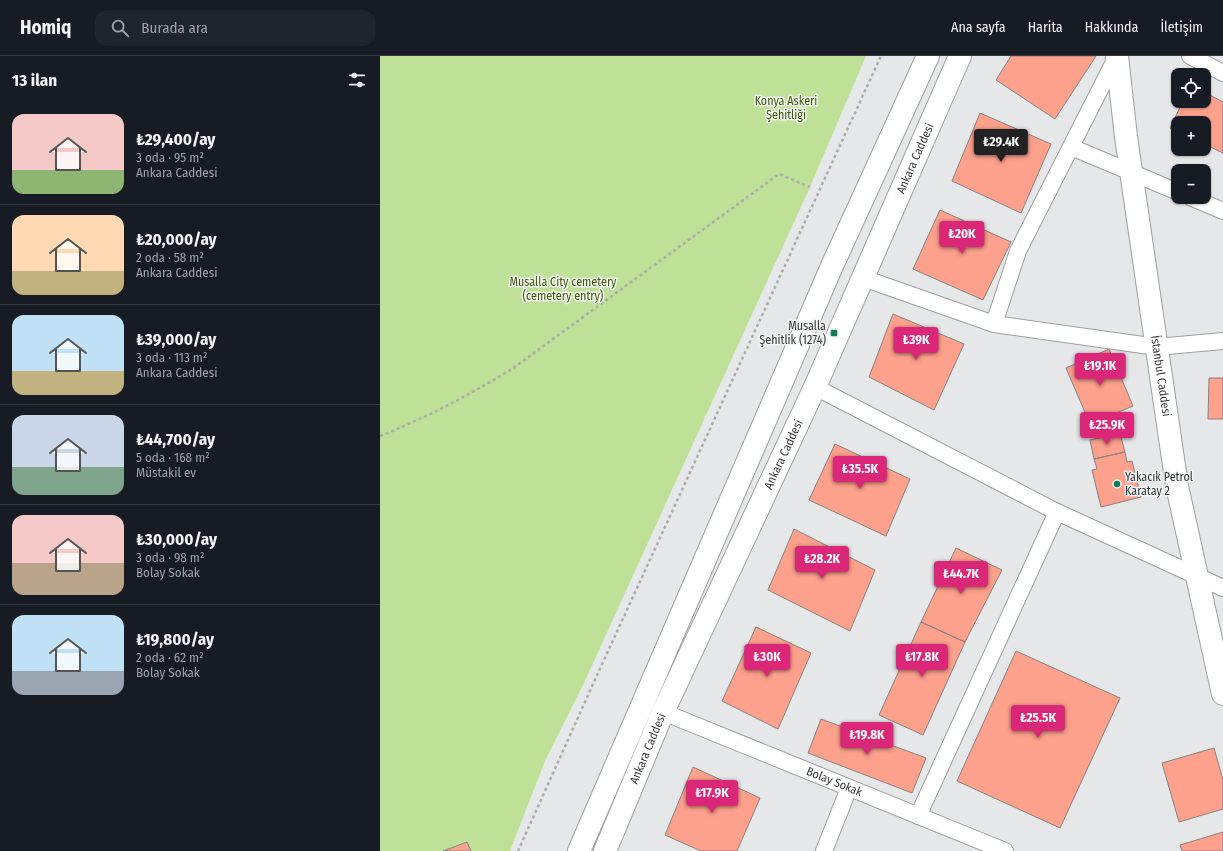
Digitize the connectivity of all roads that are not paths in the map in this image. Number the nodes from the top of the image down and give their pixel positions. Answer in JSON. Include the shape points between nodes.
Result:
{"nodes":[{"id":1,"x":928,"y":56,"type":"edge"},
{"id":2,"x":960,"y":56,"type":"edge"},
{"id":3,"x":1117,"y":56,"type":"edge"},
{"id":4,"x":1190,"y":56,"type":"edge"},
{"id":5,"x":1223,"y":72,"type":"edge"},
{"id":6,"x":1071,"y":147,"type":"junction"},
{"id":7,"x":1131,"y":173,"type":"junction"},
{"id":8,"x":1171,"y":189,"type":"edge"},
{"id":9,"x":1206,"y":204,"type":"edge"},
{"id":10,"x":1223,"y":211,"type":"edge"},
{"id":11,"x":863,"y":278,"type":"junction"},
{"id":12,"x":994,"y":324,"type":"junction"},
{"id":13,"x":1223,"y":340,"type":"edge"},
{"id":14,"x":1157,"y":347,"type":"junction"},
{"id":15,"x":815,"y":387,"type":"junction"},
{"id":16,"x":1057,"y":512,"type":"junction"},
{"id":17,"x":1197,"y":576,"type":"junction"},
{"id":18,"x":1223,"y":588,"type":"edge"},
{"id":19,"x":1223,"y":694,"type":"edge"},
{"id":20,"x":663,"y":712,"type":"junction"},
{"id":21,"x":849,"y":788,"type":"junction"},
{"id":22,"x":918,"y":816,"type":"junction"},
{"id":23,"x":578,"y":851,"type":"edge"},
{"id":24,"x":605,"y":851,"type":"edge"},
{"id":25,"x":824,"y":851,"type":"edge"},
{"id":26,"x":1005,"y":851,"type":"edge"}],
"edges":[{"from":1,"to":23,"type":"main road","name":"Ankara Caddesi","via":[[832,266]]},
{"from":2,"to":11,"type":"main road","name":"Ankara Caddesi"},
{"from":3,"to":6,"type":"street"},
{"from":3,"to":7,"type":"main road","name":"İstanbul Caddesi"},
{"from":4,"to":5,"type":"street"},
{"from":6,"to":7,"type":"street"},
{"from":6,"to":12,"type":"street","via":[[1018,251]]},
{"from":7,"to":8,"type":"street"},
{"from":7,"to":14,"type":"main road","name":"İstanbul Caddesi"},
{"from":9,"to":10,"type":"street"},
{"from":11,"to":12,"type":"street"},
{"from":11,"to":15,"type":"main road","name":"Ankara Caddesi"},
{"from":12,"to":14,"type":"street"},
{"from":13,"to":14,"type":"street"},
{"from":14,"to":17,"type":"main road","name":"İstanbul Caddesi","via":[[1177,486]]},
{"from":15,"to":16,"type":"street"},
{"from":15,"to":20,"type":"main road","name":"Ankara Caddesi"},
{"from":16,"to":17,"type":"street"},
{"from":16,"to":22,"type":"street"},
{"from":17,"to":18,"type":"street"},
{"from":17,"to":19,"type":"main road","name":"İstanbul Caddesi"},
{"from":20,"to":21,"type":"street","name":"Bolay Sokak"},
{"from":20,"to":24,"type":"main road","name":"Ankara Caddesi"},
{"from":21,"to":22,"type":"street","name":"Bolay Sokak"},
{"from":21,"to":25,"type":"street"},
{"from":22,"to":26,"type":"street","name":"Bolay Sokak"}]}
